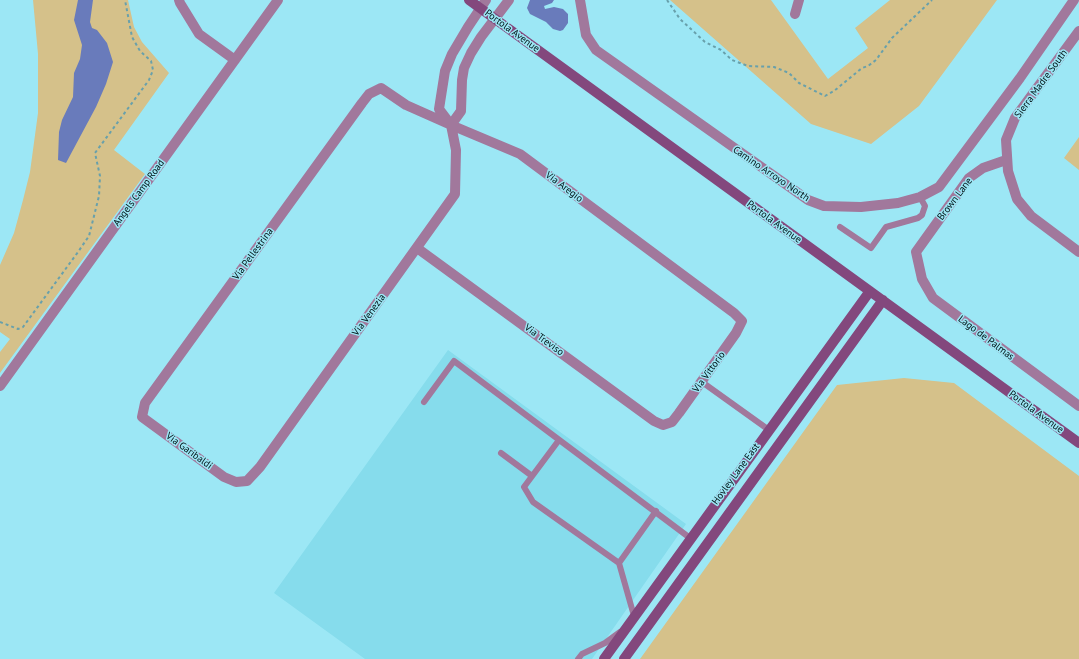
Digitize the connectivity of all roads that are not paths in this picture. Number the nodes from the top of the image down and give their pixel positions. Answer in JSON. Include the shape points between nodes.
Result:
{"nodes":[{"id":1,"x":179,"y":0,"type":"edge"},
{"id":2,"x":278,"y":0,"type":"edge"},
{"id":3,"x":469,"y":0,"type":"edge"},
{"id":4,"x":509,"y":0,"type":"edge"},
{"id":5,"x":580,"y":0,"type":"edge"},
{"id":6,"x":798,"y":0,"type":"edge"},
{"id":7,"x":1074,"y":0,"type":"edge"},
{"id":8,"x":483,"y":4,"type":"edge"},
{"id":9,"x":795,"y":14,"type":"dead end"},
{"id":10,"x":495,"y":18,"type":"junction"},
{"id":11,"x":1079,"y":31,"type":"edge"},
{"id":12,"x":235,"y":60,"type":"junction"},
{"id":13,"x":369,"y":94,"type":"joint"},
{"id":14,"x":451,"y":125,"type":"junction"},
{"id":15,"x":1006,"y":160,"type":"junction"},
{"id":16,"x":920,"y":197,"type":"junction"},
{"id":17,"x":840,"y":227,"type":"dead end"},
{"id":18,"x":417,"y":248,"type":"junction"},
{"id":19,"x":916,"y":252,"type":"joint"},
{"id":20,"x":1079,"y":252,"type":"edge"},
{"id":21,"x":870,"y":291,"type":"junction"},
{"id":22,"x":883,"y":300,"type":"junction"},
{"id":23,"x":742,"y":321,"type":"joint"},
{"id":24,"x":702,"y":382,"type":"junction"},
{"id":25,"x":0,"y":386,"type":"edge"},
{"id":26,"x":424,"y":402,"type":"dead end"},
{"id":27,"x":1079,"y":406,"type":"edge"},
{"id":28,"x":142,"y":416,"type":"joint"},
{"id":29,"x":672,"y":422,"type":"joint"},
{"id":30,"x":769,"y":430,"type":"junction"},
{"id":31,"x":559,"y":440,"type":"junction"},
{"id":32,"x":1079,"y":443,"type":"edge"},
{"id":33,"x":501,"y":453,"type":"dead end"},
{"id":34,"x":532,"y":476,"type":"junction"},
{"id":35,"x":236,"y":482,"type":"joint"},
{"id":36,"x":656,"y":511,"type":"junction"},
{"id":37,"x":690,"y":538,"type":"junction"},
{"id":38,"x":619,"y":563,"type":"junction"},
{"id":39,"x":656,"y":615,"type":"junction"},
{"id":40,"x":634,"y":616,"type":"junction"},
{"id":41,"x":626,"y":627,"type":"junction"},
{"id":42,"x":578,"y":659,"type":"edge"},
{"id":43,"x":604,"y":659,"type":"edge"},
{"id":44,"x":624,"y":659,"type":"edge"}],
"edges":[{"from":1,"to":12,"type":"street","via":[[199,34]]},
{"from":2,"to":12,"type":"street","name":"Angels Camp Road"},
{"from":3,"to":8,"type":"street","name":"Portola Avenue"},
{"from":4,"to":10,"type":"street"},
{"from":5,"to":16,"type":"street","name":"Camino Arroyo North","via":[[586,35],[596,50],[808,200],[824,206],[861,207],[898,203]]},
{"from":6,"to":9,"type":"street"},
{"from":7,"to":16,"type":"street","name":"Camino Arroyo North","via":[[940,187]]},
{"from":8,"to":10,"type":"street","name":"Portola Avenue"},
{"from":8,"to":14,"type":"street","name":"Via Venezia","via":[[452,54],[445,71],[439,109]]},
{"from":10,"to":14,"type":"street","via":[[464,68],[461,110]]},
{"from":10,"to":21,"type":"street","name":"Portola Avenue"},
{"from":11,"to":15,"type":"street","name":"Sierra Madre South","via":[[1015,118],[1006,140]]},
{"from":12,"to":25,"type":"street","name":"Angels Camp Road"},
{"from":13,"to":14,"type":"street","name":"Via Aregio","via":[[381,88],[406,105]]},
{"from":13,"to":28,"type":"street","name":"Via Pellestrina","via":[[145,403]]},
{"from":14,"to":18,"type":"street","name":"Via Venezia","via":[[456,150],[455,194]]},
{"from":14,"to":23,"type":"street","name":"Via Aregio","via":[[520,154]]},
{"from":15,"to":19,"type":"street","name":"Brown Lane","via":[[983,168],[969,178]]},
{"from":15,"to":20,"type":"street","name":"Sierra Madre South","via":[[1017,199],[1031,216]]},
{"from":16,"to":17,"type":"lane","via":[[924,206],[922,215],[886,227],[871,248]]},
{"from":18,"to":29,"type":"street","name":"Via Treviso","via":[[654,421],[663,425]]},
{"from":18,"to":35,"type":"street","name":"Via Venezia","via":[[260,467],[247,481]]},
{"from":19,"to":27,"type":"street","name":"Lago de Palmas","via":[[922,279],[933,298]]},
{"from":21,"to":22,"type":"street","name":"Portola Avenue"},
{"from":21,"to":30,"type":"street","name":"Hovley Lane East"},
{"from":22,"to":32,"type":"street","name":"Portola Avenue"},
{"from":22,"to":39,"type":"street","name":"Hovley Lane East"},
{"from":23,"to":24,"type":"street","name":"Via Vittorio"},
{"from":24,"to":29,"type":"street","name":"Via Vittorio"},
{"from":24,"to":30,"type":"lane"},
{"from":26,"to":31,"type":"lane","via":[[454,361]]},
{"from":28,"to":35,"type":"street","name":"Via Garibaldi","via":[[224,477]]},
{"from":30,"to":37,"type":"street","name":"Hovley Lane East"},
{"from":31,"to":34,"type":"lane"},
{"from":31,"to":36,"type":"lane"},
{"from":33,"to":34,"type":"lane"},
{"from":34,"to":38,"type":"lane","via":[[524,487],[533,502]]},
{"from":36,"to":37,"type":"lane"},
{"from":36,"to":38,"type":"lane"},
{"from":37,"to":39,"type":"street","via":[[695,543],[696,550]]},
{"from":37,"to":40,"type":"street","name":"Hovley Lane East"},
{"from":38,"to":40,"type":"lane"},
{"from":39,"to":44,"type":"street","name":"Hovley Lane East"},
{"from":40,"to":41,"type":"street","name":"Hovley Lane East"},
{"from":41,"to":42,"type":"lane"},
{"from":41,"to":43,"type":"street","name":"Hovley Lane East"}]}
